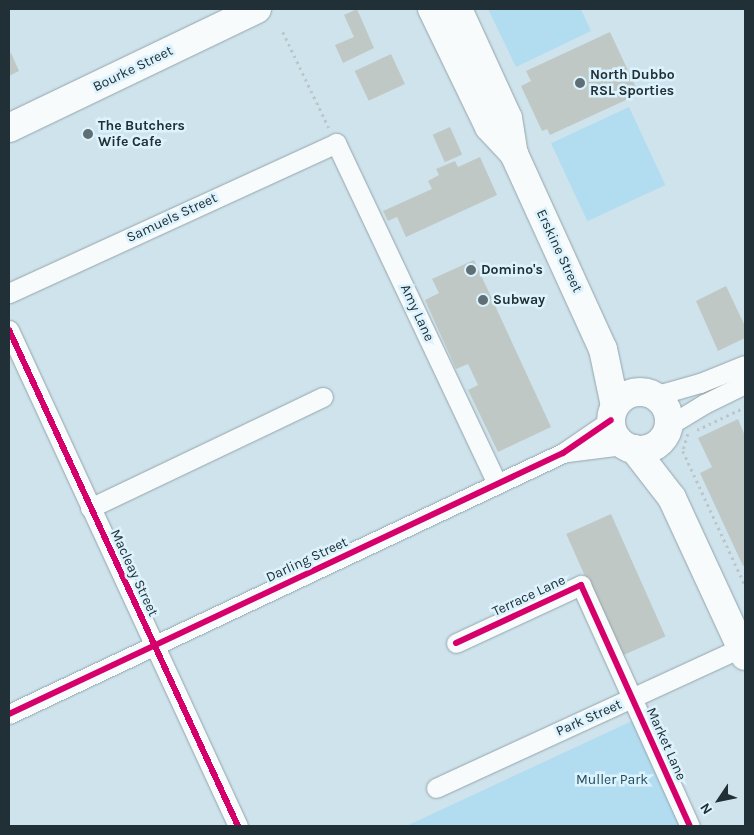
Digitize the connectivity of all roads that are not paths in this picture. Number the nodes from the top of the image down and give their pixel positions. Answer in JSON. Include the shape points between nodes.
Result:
{"nodes":[{"id":1,"x":257,"y":9,"type":"edge"},
{"id":2,"x":432,"y":9,"type":"edge"},
{"id":3,"x":458,"y":9,"type":"edge"},
{"id":4,"x":9,"y":128,"type":"edge"},
{"id":5,"x":336,"y":142,"type":"joint"},
{"id":6,"x":514,"y":154,"type":"junction"},
{"id":7,"x":9,"y":293,"type":"edge"},
{"id":8,"x":9,"y":330,"type":"edge"},
{"id":9,"x":603,"y":348,"type":"junction"},
{"id":10,"x":745,"y":365,"type":"edge"},
{"id":11,"x":745,"y":384,"type":"edge"},
{"id":12,"x":648,"y":394,"type":"junction"},
{"id":13,"x":323,"y":397,"type":"dead end"},
{"id":14,"x":613,"y":413,"type":"junction"},
{"id":15,"x":667,"y":431,"type":"junction"},
{"id":16,"x":628,"y":447,"type":"junction"},
{"id":17,"x":563,"y":453,"type":"junction"},
{"id":18,"x":497,"y":484,"type":"junction"},
{"id":19,"x":672,"y":498,"type":"junction"},
{"id":20,"x":90,"y":508,"type":"junction"},
{"id":21,"x":456,"y":643,"type":"dead end"},
{"id":22,"x":154,"y":647,"type":"junction"},
{"id":23,"x":743,"y":652,"type":"edge"},
{"id":24,"x":632,"y":699,"type":"junction"},
{"id":25,"x":9,"y":714,"type":"edge"},
{"id":26,"x":436,"y":788,"type":"dead end"},
{"id":27,"x":238,"y":826,"type":"edge"},
{"id":28,"x":690,"y":826,"type":"edge"}],
"edges":[{"from":1,"to":4,"type":"highway","name":"Bourke Street"},
{"from":2,"to":6,"type":"highway","name":"Erskine Street","via":[[489,127]]},
{"from":3,"to":6,"type":"highway","name":"Erskine Street","via":[[508,118]]},
{"from":5,"to":7,"type":"street","name":"Samuels Street"},
{"from":5,"to":18,"type":"street","name":"Amy Lane"},
{"from":6,"to":9,"type":"highway","name":"Erskine Street"},
{"from":8,"to":20,"type":"street","name":"Macleay Street"},
{"from":9,"to":12,"type":"highway","name":"Erskine Street"},
{"from":9,"to":14,"type":"highway","name":"Erskine Street"},
{"from":10,"to":12,"type":"street","via":[[700,384]]},
{"from":11,"to":15,"type":"street","via":[[704,404]]},
{"from":12,"to":14,"type":"highway","via":[[626,395]]},
{"from":12,"to":15,"type":"highway","via":[[666,409]]},
{"from":13,"to":20,"type":"street"},
{"from":14,"to":16,"type":"highway","via":[[612,430]]},
{"from":14,"to":17,"type":"street","name":"Darling Street"},
{"from":15,"to":16,"type":"highway","via":[[652,447]]},
{"from":15,"to":19,"type":"highway"},
{"from":16,"to":17,"type":"street","name":"Darling Street"},
{"from":16,"to":19,"type":"highway"},
{"from":17,"to":18,"type":"street","name":"Darling Street"},
{"from":18,"to":22,"type":"street","name":"Darling Street"},
{"from":19,"to":23,"type":"highway"},
{"from":20,"to":22,"type":"street","name":"Macleay Street"},
{"from":21,"to":24,"type":"street","name":"Terrace Lane","via":[[581,585]]},
{"from":22,"to":25,"type":"street","name":"Darling Street"},
{"from":22,"to":27,"type":"street","name":"Macleay Street"},
{"from":23,"to":24,"type":"street","name":"Park Street"},
{"from":24,"to":26,"type":"street","name":"Park Street"},
{"from":24,"to":28,"type":"street","name":"Market Lane"}]}
